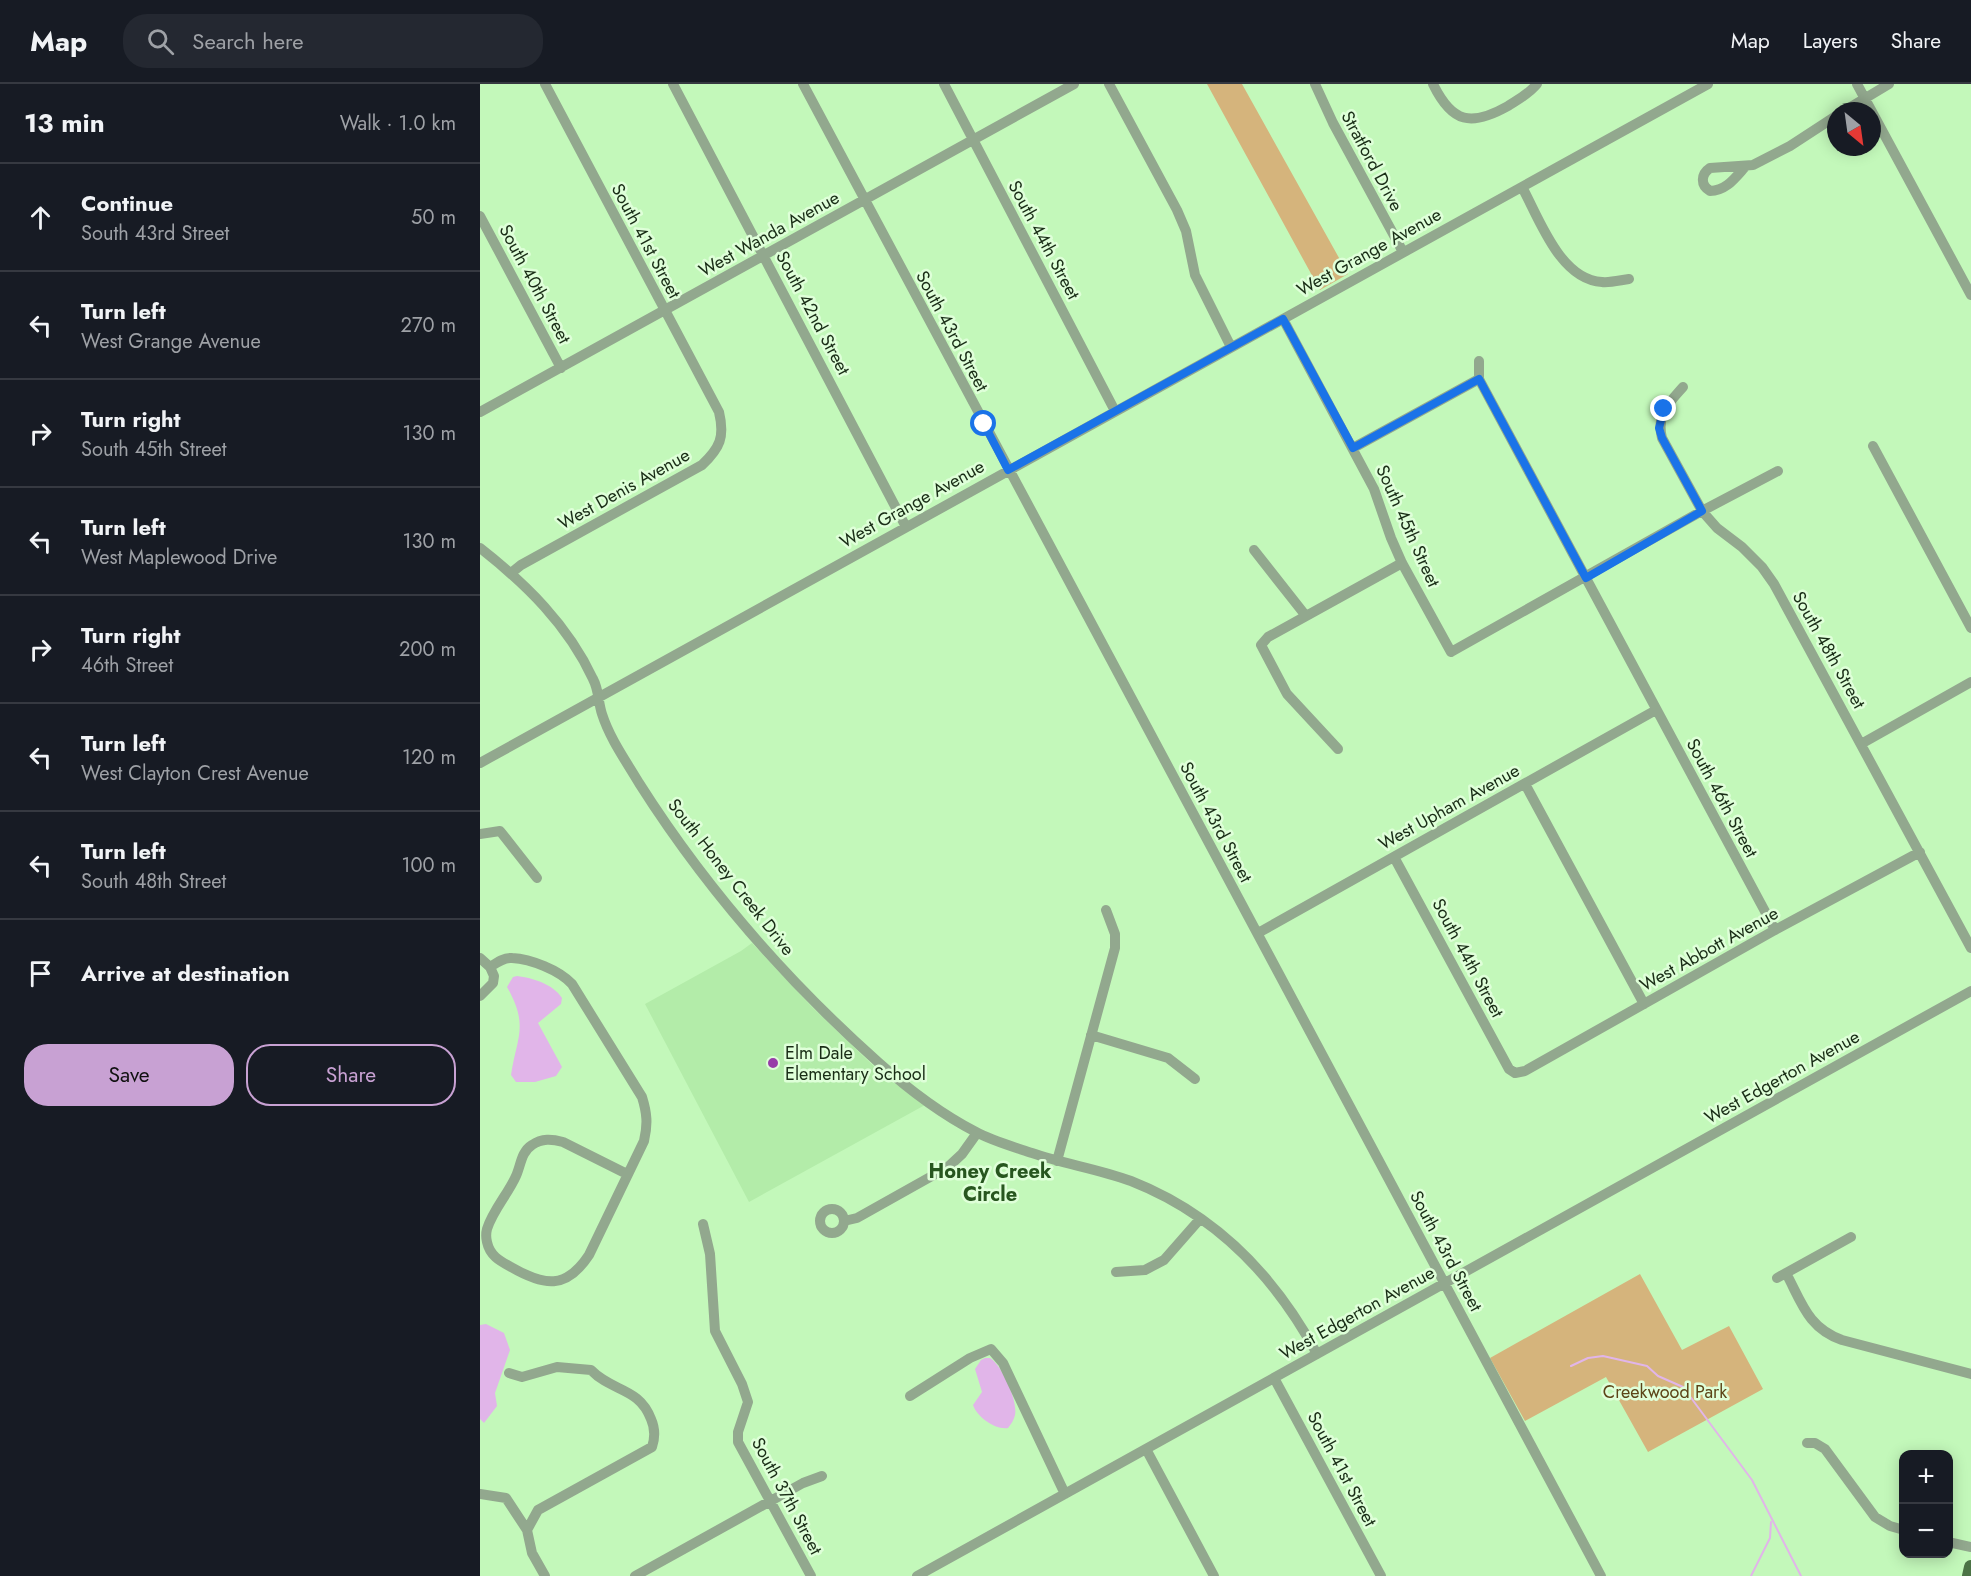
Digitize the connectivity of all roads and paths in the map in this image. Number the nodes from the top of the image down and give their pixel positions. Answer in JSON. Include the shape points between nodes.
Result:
{"nodes":[{"id":1,"x":545,"y":84,"type":"edge"},
{"id":2,"x":673,"y":84,"type":"edge"},
{"id":3,"x":802,"y":84,"type":"edge"},
{"id":4,"x":944,"y":84,"type":"edge"},
{"id":5,"x":1074,"y":84,"type":"edge"},
{"id":6,"x":1109,"y":84,"type":"edge"},
{"id":7,"x":1315,"y":84,"type":"edge"},
{"id":8,"x":1433,"y":84,"type":"edge"},
{"id":9,"x":1537,"y":84,"type":"edge"},
{"id":10,"x":1708,"y":84,"type":"edge"},
{"id":11,"x":1857,"y":84,"type":"edge"},
{"id":12,"x":1888,"y":84,"type":"edge"},
{"id":13,"x":1865,"y":97,"type":"junction"},
{"id":14,"x":1858,"y":102,"type":"edge"},
{"id":15,"x":1827,"y":122,"type":"edge"},
{"id":16,"x":973,"y":140,"type":"junction"},
{"id":17,"x":1745,"y":167,"type":"dead end"},
{"id":18,"x":1522,"y":187,"type":"junction"},
{"id":19,"x":865,"y":201,"type":"junction"},
{"id":20,"x":480,"y":216,"type":"edge"},
{"id":21,"x":1403,"y":252,"type":"junction"},
{"id":22,"x":764,"y":256,"type":"junction"},
{"id":23,"x":1629,"y":279,"type":"dead end"},
{"id":24,"x":1971,"y":295,"type":"edge"},
{"id":25,"x":664,"y":311,"type":"junction"},
{"id":26,"x":1283,"y":319,"type":"junction"},
{"id":27,"x":1231,"y":347,"type":"junction"},
{"id":28,"x":1479,"y":361,"type":"dead end"},
{"id":29,"x":561,"y":368,"type":"junction"},
{"id":30,"x":1479,"y":379,"type":"junction"},
{"id":31,"x":1683,"y":387,"type":"dead end"},
{"id":32,"x":1115,"y":411,"type":"junction"},
{"id":33,"x":480,"y":412,"type":"edge"},
{"id":34,"x":719,"y":412,"type":"joint"},
{"id":35,"x":1873,"y":446,"type":"dead end"},
{"id":36,"x":1353,"y":448,"type":"junction"},
{"id":37,"x":1008,"y":470,"type":"junction"},
{"id":38,"x":1778,"y":471,"type":"dead end"},
{"id":39,"x":1702,"y":511,"type":"junction"},
{"id":40,"x":906,"y":527,"type":"junction"},
{"id":41,"x":480,"y":548,"type":"edge"},
{"id":42,"x":1254,"y":550,"type":"dead end"},
{"id":43,"x":1402,"y":562,"type":"junction"},
{"id":44,"x":511,"y":573,"type":"junction"},
{"id":45,"x":1586,"y":578,"type":"junction"},
{"id":46,"x":1306,"y":616,"type":"junction"},
{"id":47,"x":1971,"y":628,"type":"edge"},
{"id":48,"x":1971,"y":682,"type":"edge"},
{"id":49,"x":598,"y":697,"type":"junction"},
{"id":50,"x":1656,"y":710,"type":"junction"},
{"id":51,"x":1861,"y":744,"type":"junction"},
{"id":52,"x":1338,"y":749,"type":"dead end"},
{"id":53,"x":480,"y":763,"type":"edge"},
{"id":54,"x":1525,"y":784,"type":"junction"},
{"id":55,"x":480,"y":834,"type":"edge"},
{"id":56,"x":1920,"y":852,"type":"junction"},
{"id":57,"x":1394,"y":857,"type":"junction"},
{"id":58,"x":537,"y":878,"type":"dead end"},
{"id":59,"x":1106,"y":910,"type":"dead end"},
{"id":60,"x":1775,"y":930,"type":"junction"},
{"id":61,"x":1257,"y":933,"type":"junction"},
{"id":62,"x":1971,"y":948,"type":"edge"},
{"id":63,"x":480,"y":958,"type":"edge"},
{"id":64,"x":490,"y":967,"type":"junction"},
{"id":65,"x":1971,"y":991,"type":"edge"},
{"id":66,"x":480,"y":996,"type":"edge"},
{"id":67,"x":1644,"y":1004,"type":"junction"},
{"id":68,"x":1091,"y":1035,"type":"junction"},
{"id":69,"x":1515,"y":1073,"type":"joint"},
{"id":70,"x":1195,"y":1079,"type":"dead end"},
{"id":71,"x":978,"y":1133,"type":"junction"},
{"id":72,"x":1057,"y":1161,"type":"junction"},
{"id":73,"x":627,"y":1174,"type":"junction"},
{"id":74,"x":1200,"y":1219,"type":"junction"},
{"id":75,"x":844,"y":1221,"type":"dead end"},
{"id":76,"x":703,"y":1224,"type":"dead end"},
{"id":77,"x":1851,"y":1238,"type":"dead end"},
{"id":78,"x":1116,"y":1272,"type":"dead end"},
{"id":79,"x":1445,"y":1284,"type":"junction"},
{"id":80,"x":1317,"y":1354,"type":"junction"},
{"id":81,"x":509,"y":1373,"type":"dead end"},
{"id":82,"x":1971,"y":1374,"type":"edge"},
{"id":83,"x":1274,"y":1378,"type":"junction"},
{"id":84,"x":910,"y":1395,"type":"dead end"},
{"id":85,"x":1807,"y":1443,"type":"dead end"},
{"id":86,"x":1146,"y":1449,"type":"junction"},
{"id":87,"x":822,"y":1476,"type":"dead end"},
{"id":88,"x":1065,"y":1494,"type":"junction"},
{"id":89,"x":483,"y":1497,"type":"edge"},
{"id":90,"x":769,"y":1501,"type":"junction"},
{"id":91,"x":1899,"y":1529,"type":"edge"},
{"id":92,"x":526,"y":1530,"type":"junction"},
{"id":93,"x":1953,"y":1543,"type":"edge"},
{"id":94,"x":1971,"y":1548,"type":"edge"},
{"id":95,"x":1971,"y":1567,"type":"edge"},
{"id":96,"x":545,"y":1576,"type":"edge"},
{"id":97,"x":634,"y":1576,"type":"edge"},
{"id":98,"x":811,"y":1576,"type":"edge"},
{"id":99,"x":916,"y":1576,"type":"edge"},
{"id":100,"x":1214,"y":1576,"type":"edge"},
{"id":101,"x":1381,"y":1576,"type":"edge"},
{"id":102,"x":1602,"y":1576,"type":"edge"},
{"id":103,"x":1969,"y":1576,"type":"edge"}],
"edges":[{"from":1,"to":25,"type":"street","name":"South 41st Street"},
{"from":2,"to":22,"type":"street","name":"South 42nd Street"},
{"from":3,"to":19,"type":"street","name":"South 43rd Street"},
{"from":4,"to":16,"type":"street","name":"South 44th Street"},
{"from":5,"to":16,"type":"street","name":"West Wanda Avenue"},
{"from":6,"to":27,"type":"street","via":[[1177,210],[1186,231],[1195,275]]},
{"from":7,"to":21,"type":"street","name":"Stratford Drive"},
{"from":8,"to":9,"type":"street","via":[[1451,110],[1464,118],[1476,119],[1488,117],[1529,94]]},
{"from":10,"to":18,"type":"street","name":"West Grange Avenue"},
{"from":11,"to":13,"type":"street"},
{"from":12,"to":13,"type":"street"},
{"from":13,"to":14,"type":"street"},
{"from":13,"to":24,"type":"street"},
{"from":15,"to":17,"type":"street","via":[[1790,146]]},
{"from":16,"to":19,"type":"street","name":"West Wanda Avenue"},
{"from":16,"to":32,"type":"street","name":"South 44th Street"},
{"from":18,"to":21,"type":"street","name":"West Grange Avenue"},
{"from":18,"to":23,"type":"street","via":[[1563,262],[1586,279]]},
{"from":19,"to":22,"type":"street","name":"West Wanda Avenue"},
{"from":19,"to":37,"type":"street","name":"South 43rd Street"},
{"from":20,"to":29,"type":"street","name":"South 40th Street"},
{"from":21,"to":26,"type":"street","name":"West Grange Avenue"},
{"from":22,"to":25,"type":"street","name":"West Wanda Avenue"},
{"from":22,"to":40,"type":"street","name":"South 42nd Street"},
{"from":25,"to":29,"type":"street","name":"West Wanda Avenue"},
{"from":25,"to":34,"type":"street","name":"South 41st Street"},
{"from":26,"to":27,"type":"street","name":"West Grange Avenue"},
{"from":26,"to":36,"type":"street","name":"South 45th Street"},
{"from":27,"to":32,"type":"street","name":"West Grange Avenue"},
{"from":28,"to":30,"type":"street"},
{"from":29,"to":33,"type":"street","name":"West Wanda Avenue"},
{"from":30,"to":36,"type":"street"},
{"from":30,"to":45,"type":"street","name":"South 46th Street"},
{"from":31,"to":39,"type":"street","name":"South 48th Street","via":[[1664,409],[1659,428]]},
{"from":32,"to":37,"type":"street","name":"West Grange Avenue"},
{"from":34,"to":44,"type":"street","name":"West Denis Avenue","via":[[722,438],[702,465]]},
{"from":35,"to":47,"type":"street"},
{"from":36,"to":43,"type":"street","name":"South 45th Street","via":[[1374,489]]},
{"from":37,"to":40,"type":"street","name":"West Grange Avenue"},
{"from":37,"to":61,"type":"street","name":"South 43rd Street"},
{"from":38,"to":39,"type":"street"},
{"from":39,"to":45,"type":"street"},
{"from":39,"to":51,"type":"street","name":"South 48th Street","via":[[1762,567],[1774,584]]},
{"from":40,"to":49,"type":"street","name":"West Grange Avenue"},
{"from":41,"to":44,"type":"street","name":"South Honey Creek Drive"},
{"from":42,"to":46,"type":"street"},
{"from":43,"to":45,"type":"street","name":"South 45th Street","via":[[1451,652]]},
{"from":43,"to":46,"type":"street"},
{"from":44,"to":49,"type":"street","name":"South Honey Creek Drive","via":[[558,620],[575,644],[596,682]]},
{"from":45,"to":50,"type":"street","name":"South 46th Street"},
{"from":46,"to":52,"type":"street","via":[[1261,645],[1287,694]]},
{"from":48,"to":51,"type":"street"},
{"from":49,"to":53,"type":"street","name":"West Grange Avenue"},
{"from":49,"to":71,"type":"street","name":"South Honey Creek Drive","via":[[613,740],[658,812],[759,946],[880,1064],[941,1111]]},
{"from":50,"to":54,"type":"street","name":"West Upham Avenue"},
{"from":50,"to":60,"type":"street","name":"South 46th Street"},
{"from":51,"to":56,"type":"street","name":"South 48th Street"},
{"from":54,"to":57,"type":"street","name":"West Upham Avenue"},
{"from":54,"to":67,"type":"street"},
{"from":55,"to":58,"type":"street","via":[[500,831]]},
{"from":56,"to":60,"type":"street","name":"West Abbott Avenue"},
{"from":56,"to":62,"type":"street","name":"South 48th Street"},
{"from":57,"to":61,"type":"street","name":"West Upham Avenue"},
{"from":57,"to":69,"type":"street","name":"South 44th Street","via":[[1509,1069]]},
{"from":59,"to":68,"type":"street","via":[[1115,934],[1115,948]]},
{"from":60,"to":67,"type":"street","name":"West Abbott Avenue"},
{"from":61,"to":79,"type":"street","name":"South 43rd Street"},
{"from":63,"to":64,"type":"street"},
{"from":64,"to":66,"type":"street","via":[[495,976],[493,983]]},
{"from":64,"to":73,"type":"street","via":[[510,957],[564,975],[572,984],[642,1097],[646,1110],[644,1141]]},
{"from":65,"to":79,"type":"street","name":"West Edgerton Avenue"},
{"from":67,"to":69,"type":"street","name":"West Abbott Avenue"},
{"from":68,"to":70,"type":"street","via":[[1168,1058]]},
{"from":68,"to":72,"type":"street"},
{"from":71,"to":72,"type":"street","name":"South Honey Creek Drive"},
{"from":71,"to":75,"type":"street","via":[[948,1167],[857,1218]]},
{"from":72,"to":74,"type":"street","name":"South Honey Creek Drive","via":[[1130,1181]]},
{"from":73,"to":73,"type":"street","via":[[589,1255],[580,1269],[568,1277],[542,1282],[496,1259],[489,1251],[488,1228],[531,1146],[553,1139]]},
{"from":74,"to":78,"type":"street","via":[[1164,1260],[1145,1270]]},
{"from":74,"to":80,"type":"street","name":"South Honey Creek Drive","via":[[1243,1252],[1276,1288]]},
{"from":76,"to":90,"type":"street","name":"South 37th Street","via":[[710,1254],[715,1331],[748,1402],[738,1442]]},
{"from":77,"to":82,"type":"street","via":[[1781,1276],[1812,1321],[1842,1340]]},
{"from":79,"to":80,"type":"street","name":"West Edgerton Avenue"},
{"from":79,"to":102,"type":"street","name":"South 43rd Street"},
{"from":80,"to":83,"type":"street","name":"West Edgerton Avenue"},
{"from":81,"to":92,"type":"street","via":[[522,1377],[557,1367],[591,1370],[600,1379],[642,1401],[653,1424],[652,1447],[538,1510]]},
{"from":83,"to":86,"type":"street","name":"West Edgerton Avenue"},
{"from":83,"to":101,"type":"street","name":"South 41st Street"},
{"from":84,"to":88,"type":"street","via":[[991,1349],[1003,1363]]},
{"from":85,"to":91,"type":"street","via":[[1825,1449],[1875,1516]]},
{"from":86,"to":88,"type":"street","name":"West Edgerton Avenue"},
{"from":86,"to":100,"type":"street"},
{"from":87,"to":90,"type":"street"},
{"from":88,"to":99,"type":"street","name":"West Edgerton Avenue"},
{"from":89,"to":92,"type":"street","via":[[507,1498]]},
{"from":90,"to":97,"type":"street"},
{"from":90,"to":98,"type":"street","name":"South 37th Street"},
{"from":92,"to":96,"type":"street"},
{"from":93,"to":94,"type":"street"},
{"from":95,"to":103,"type":"main road"}]}
